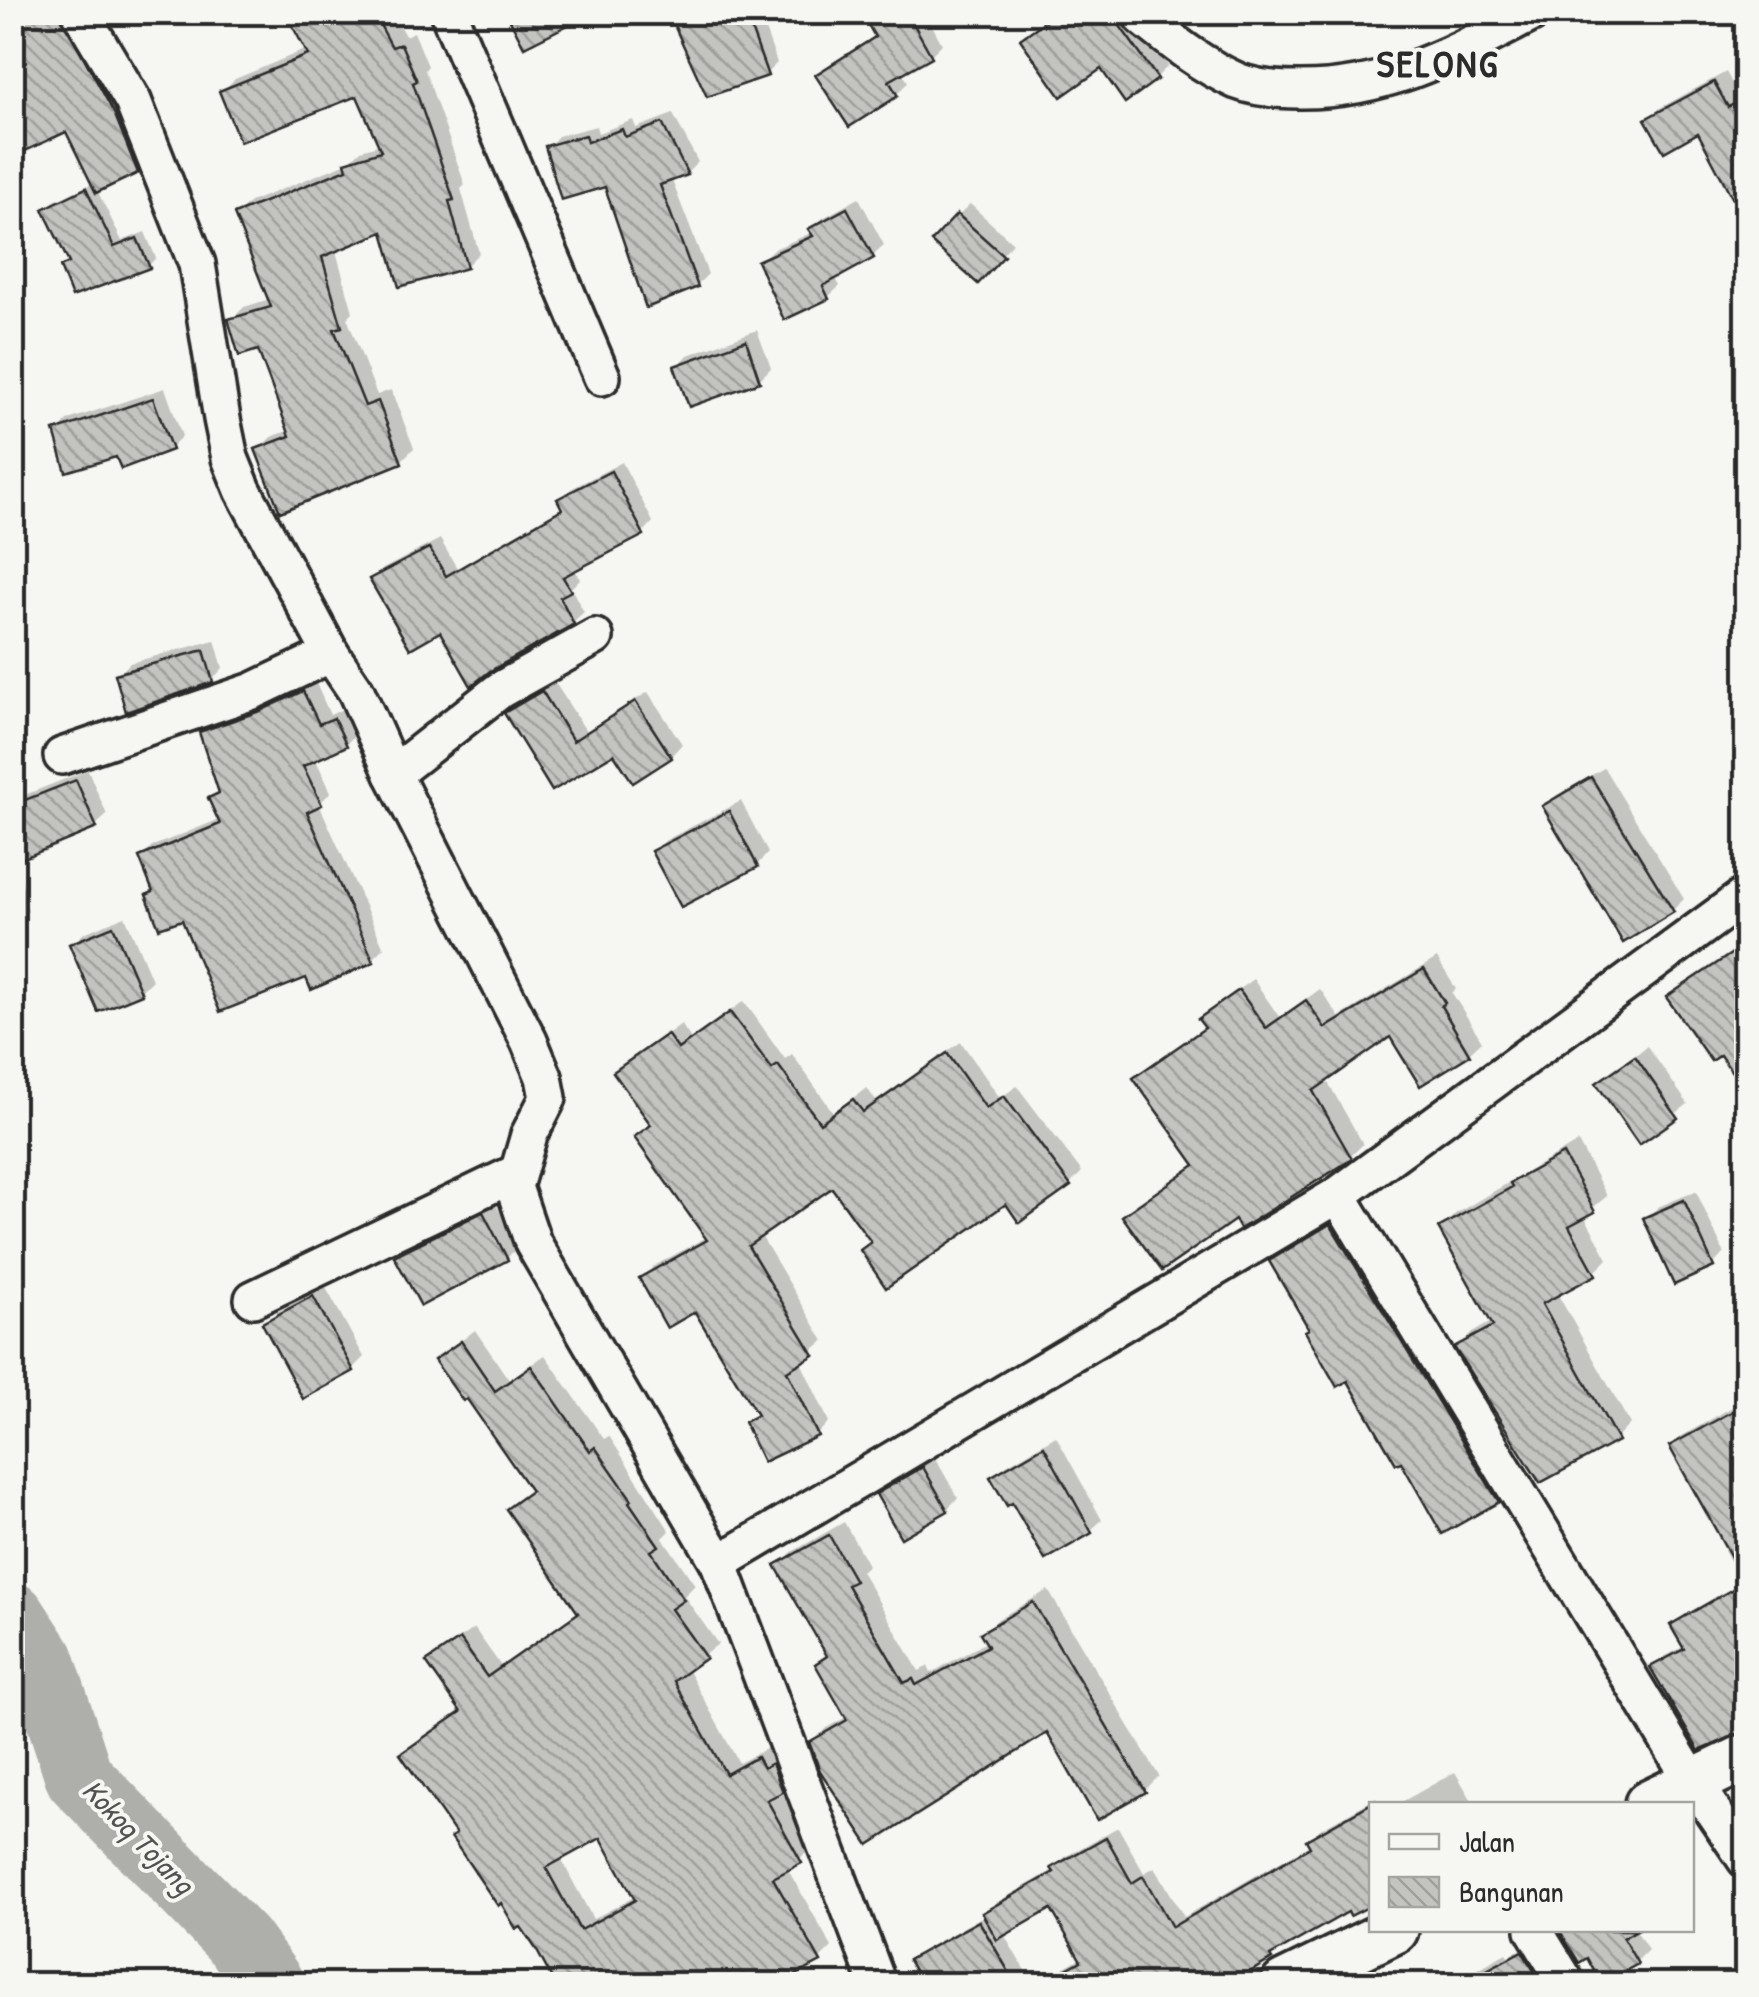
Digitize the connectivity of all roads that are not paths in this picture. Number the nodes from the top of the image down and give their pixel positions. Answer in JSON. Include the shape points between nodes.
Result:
{"nodes":[{"id":1,"x":80,"y":12,"type":"edge"},
{"id":2,"x":448,"y":12,"type":"edge"},
{"id":3,"x":1535,"y":12,"type":"edge"},
{"id":4,"x":1142,"y":17,"type":"dead end"},
{"id":5,"x":602,"y":377,"type":"dead end"},
{"id":6,"x":595,"y":637,"type":"dead end"},
{"id":7,"x":331,"y":654,"type":"junction"},
{"id":8,"x":62,"y":756,"type":"dead end"},
{"id":9,"x":393,"y":774,"type":"junction"},
{"id":10,"x":1746,"y":895,"type":"edge"},
{"id":11,"x":516,"y":1173,"type":"junction"},
{"id":12,"x":1338,"y":1195,"type":"junction"},
{"id":13,"x":253,"y":1299,"type":"dead end"},
{"id":14,"x":720,"y":1564,"type":"junction"},
{"id":15,"x":1746,"y":1757,"type":"edge"},
{"id":16,"x":1693,"y":1782,"type":"junction"},
{"id":17,"x":1652,"y":1802,"type":"edge"},
{"id":18,"x":1746,"y":1860,"type":"edge"},
{"id":19,"x":1391,"y":1932,"type":"edge"},
{"id":20,"x":1535,"y":1932,"type":"edge"},
{"id":21,"x":878,"y":1984,"type":"edge"},
{"id":22,"x":1284,"y":1984,"type":"edge"},
{"id":23,"x":1568,"y":1984,"type":"edge"}],
"edges":[{"from":1,"to":7,"type":"street","via":[[133,101],[197,264],[236,474]]},
{"from":2,"to":5,"type":"street"},
{"from":3,"to":4,"type":"street","via":[[1412,73],[1339,90],[1241,82],[1191,58]]},
{"from":6,"to":9,"type":"street","via":[[500,690]]},
{"from":7,"to":8,"type":"street","via":[[253,692]]},
{"from":7,"to":9,"type":"street","via":[[356,691]]},
{"from":9,"to":11,"type":"street","via":[[544,1077],[548,1098]]},
{"from":10,"to":12,"type":"street"},
{"from":11,"to":13,"type":"street"},
{"from":11,"to":14,"type":"street","via":[[514,1187],[533,1242]]},
{"from":12,"to":14,"type":"street"},
{"from":12,"to":16,"type":"street"},
{"from":14,"to":21,"type":"street"},
{"from":15,"to":16,"type":"street"},
{"from":16,"to":17,"type":"street"},
{"from":16,"to":18,"type":"street"},
{"from":19,"to":22,"type":"street"},
{"from":20,"to":23,"type":"street"}]}
